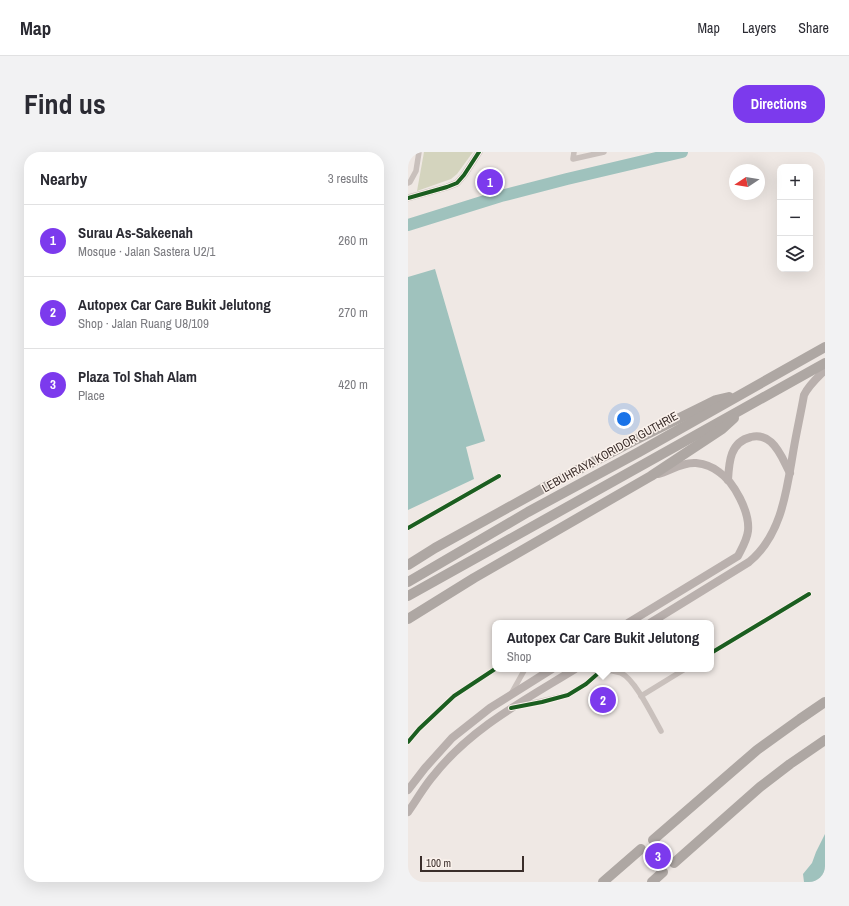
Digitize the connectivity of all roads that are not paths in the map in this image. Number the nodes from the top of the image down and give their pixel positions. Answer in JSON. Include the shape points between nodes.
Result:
{"nodes":[{"id":1,"x":420,"y":152,"type":"edge"},
{"id":2,"x":479,"y":152,"type":"edge"},
{"id":3,"x":574,"y":152,"type":"edge"},
{"id":4,"x":604,"y":152,"type":"edge"},
{"id":5,"x":408,"y":182,"type":"edge"},
{"id":6,"x":408,"y":198,"type":"edge"},
{"id":7,"x":825,"y":348,"type":"edge"},
{"id":8,"x":825,"y":363,"type":"edge"},
{"id":9,"x":825,"y":370,"type":"edge"},
{"id":10,"x":737,"y":397,"type":"junction"},
{"id":11,"x":738,"y":412,"type":"junction"},
{"id":12,"x":790,"y":473,"type":"junction"},
{"id":13,"x":499,"y":476,"type":"dead end"},
{"id":14,"x":651,"y":476,"type":"junction"},
{"id":15,"x":728,"y":480,"type":"junction"},
{"id":16,"x":408,"y":528,"type":"edge"},
{"id":17,"x":408,"y":565,"type":"edge"},
{"id":18,"x":408,"y":582,"type":"edge"},
{"id":19,"x":809,"y":594,"type":"dead end"},
{"id":20,"x":408,"y":596,"type":"edge"},
{"id":21,"x":408,"y":619,"type":"edge"},
{"id":22,"x":633,"y":620,"type":"edge"},
{"id":23,"x":655,"y":620,"type":"edge"},
{"id":24,"x":714,"y":651,"type":"edge"},
{"id":25,"x":492,"y":671,"type":"edge"},
{"id":26,"x":523,"y":672,"type":"edge"},
{"id":27,"x":547,"y":672,"type":"edge"},
{"id":28,"x":570,"y":672,"type":"edge"},
{"id":29,"x":601,"y":672,"type":"edge"},
{"id":30,"x":616,"y":672,"type":"edge"},
{"id":31,"x":680,"y":672,"type":"edge"},
{"id":32,"x":511,"y":694,"type":"junction"},
{"id":33,"x":641,"y":696,"type":"junction"},
{"id":34,"x":825,"y":702,"type":"edge"},
{"id":35,"x":511,"y":708,"type":"junction"},
{"id":36,"x":661,"y":731,"type":"dead end"},
{"id":37,"x":825,"y":740,"type":"edge"},
{"id":38,"x":408,"y":742,"type":"edge"},
{"id":39,"x":408,"y":790,"type":"edge"},
{"id":40,"x":408,"y":812,"type":"edge"},
{"id":41,"x":653,"y":840,"type":"dead end"},
{"id":42,"x":641,"y":849,"type":"dead end"},
{"id":43,"x":674,"y":863,"type":"dead end"},
{"id":44,"x":663,"y":872,"type":"dead end"},
{"id":45,"x":603,"y":882,"type":"edge"},
{"id":46,"x":652,"y":882,"type":"edge"}],
"edges":[{"from":1,"to":5,"type":"street","via":[[416,171]]},
{"from":2,"to":6,"type":"street","via":[[457,183]]},
{"from":3,"to":4,"type":"street","via":[[573,159]]},
{"from":7,"to":10,"type":"highway","name":"LEBUHRAYA KORIDOR GUTHRIE"},
{"from":8,"to":11,"type":"highway"},
{"from":9,"to":12,"type":"main road","via":[[804,395]]},
{"from":10,"to":17,"type":"highway","via":[[716,400],[633,441]]},
{"from":10,"to":18,"type":"highway","name":"LEBUHRAYA KORIDOR GUTHRIE","via":[[528,512]]},
{"from":11,"to":14,"type":"highway","via":[[722,429]]},
{"from":11,"to":20,"type":"highway"},
{"from":12,"to":15,"type":"main road","via":[[770,441],[757,436],[736,446],[730,460]]},
{"from":12,"to":23,"type":"main road","via":[[784,504],[767,541],[753,558]]},
{"from":13,"to":16,"type":"street"},
{"from":14,"to":15,"type":"main road","via":[[682,465],[697,463],[718,471]]},
{"from":14,"to":21,"type":"highway","via":[[468,581]]},
{"from":15,"to":22,"type":"main road","via":[[744,507],[748,524],[745,544],[738,556]]},
{"from":19,"to":24,"type":"street"},
{"from":25,"to":38,"type":"street","via":[[454,696]]},
{"from":26,"to":32,"type":"street"},
{"from":27,"to":32,"type":"main road"},
{"from":28,"to":35,"type":"main road"},
{"from":29,"to":35,"type":"street","via":[[568,695]]},
{"from":30,"to":33,"type":"street","via":[[629,678]]},
{"from":31,"to":33,"type":"street"},
{"from":32,"to":39,"type":"main road","via":[[452,738]]},
{"from":33,"to":36,"type":"street"},
{"from":34,"to":41,"type":"highway","via":[[757,750]]},
{"from":35,"to":40,"type":"main road","via":[[451,755]]},
{"from":37,"to":43,"type":"highway","via":[[760,787]]},
{"from":42,"to":45,"type":"highway"},
{"from":44,"to":46,"type":"highway"}]}
